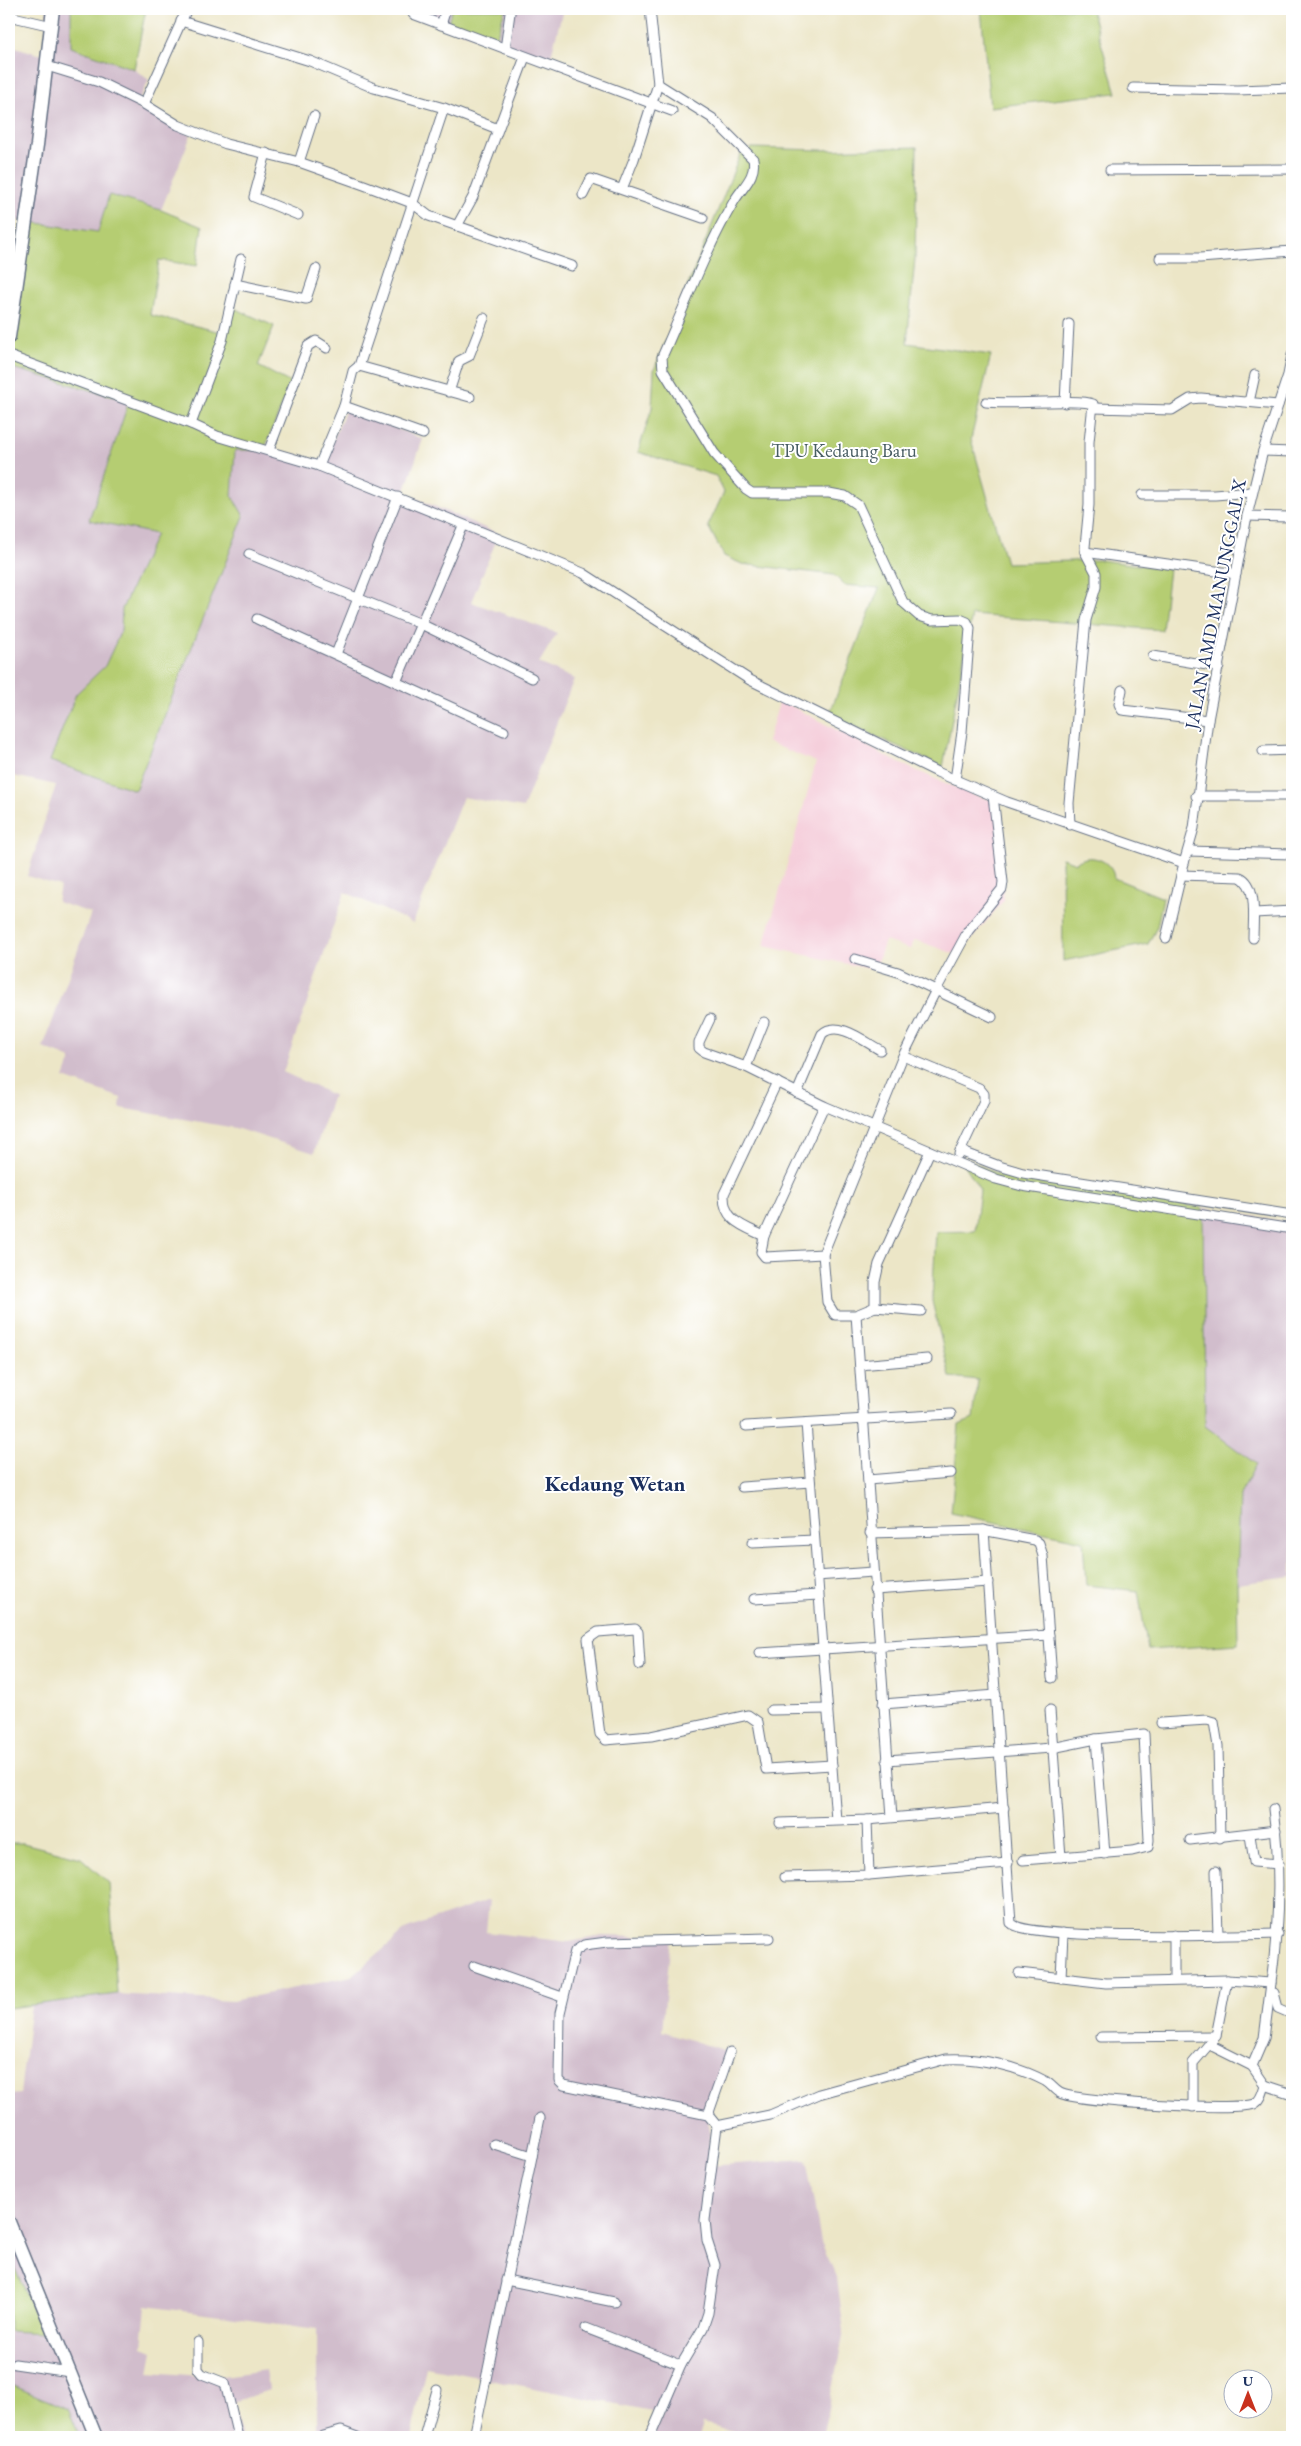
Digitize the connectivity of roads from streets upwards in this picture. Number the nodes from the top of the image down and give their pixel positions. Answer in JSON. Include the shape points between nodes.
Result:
{"nodes":[{"id":1,"x":54,"y":9,"type":"edge"},
{"id":2,"x":187,"y":9,"type":"edge"},
{"id":3,"x":446,"y":9,"type":"edge"},
{"id":4,"x":650,"y":9,"type":"edge"},
{"id":5,"x":510,"y":13,"type":"dead end"},
{"id":6,"x":413,"y":14,"type":"dead end"},
{"id":7,"x":9,"y":16,"type":"edge"},
{"id":8,"x":181,"y":21,"type":"junction"},
{"id":9,"x":441,"y":25,"type":"junction"},
{"id":10,"x":52,"y":26,"type":"junction"},
{"id":11,"x":505,"y":50,"type":"junction"},
{"id":12,"x":526,"y":57,"type":"junction"},
{"id":13,"x":47,"y":66,"type":"junction"},
{"id":14,"x":658,"y":84,"type":"junction"},
{"id":15,"x":1133,"y":88,"type":"dead end"},
{"id":16,"x":1292,"y":88,"type":"edge"},
{"id":17,"x":144,"y":104,"type":"junction"},
{"id":18,"x":652,"y":105,"type":"junction"},
{"id":19,"x":444,"y":108,"type":"junction"},
{"id":20,"x":672,"y":111,"type":"dead end"},
{"id":21,"x":314,"y":116,"type":"dead end"},
{"id":22,"x":498,"y":129,"type":"junction"},
{"id":23,"x":266,"y":153,"type":"junction"},
{"id":24,"x":299,"y":162,"type":"junction"},
{"id":25,"x":1292,"y":168,"type":"edge"},
{"id":26,"x":1110,"y":170,"type":"dead end"},
{"id":27,"x":622,"y":188,"type":"junction"},
{"id":28,"x":583,"y":195,"type":"dead end"},
{"id":29,"x":412,"y":204,"type":"junction"},
{"id":30,"x":298,"y":215,"type":"dead end"},
{"id":31,"x":703,"y":218,"type":"dead end"},
{"id":32,"x":457,"y":226,"type":"junction"},
{"id":33,"x":1292,"y":251,"type":"edge"},
{"id":34,"x":1160,"y":258,"type":"dead end"},
{"id":35,"x":242,"y":259,"type":"dead end"},
{"id":36,"x":572,"y":266,"type":"dead end"},
{"id":37,"x":316,"y":269,"type":"dead end"},
{"id":38,"x":235,"y":284,"type":"junction"},
{"id":39,"x":484,"y":318,"type":"dead end"},
{"id":40,"x":1069,"y":324,"type":"dead end"},
{"id":41,"x":9,"y":337,"type":"edge"},
{"id":42,"x":327,"y":348,"type":"dead end"},
{"id":43,"x":1292,"y":355,"type":"edge"},
{"id":44,"x":9,"y":356,"type":"edge"},
{"id":45,"x":359,"y":366,"type":"junction"},
{"id":46,"x":1255,"y":375,"type":"dead end"},
{"id":47,"x":1290,"y":376,"type":"edge"},
{"id":48,"x":449,"y":392,"type":"junction"},
{"id":49,"x":470,"y":398,"type":"dead end"},
{"id":50,"x":986,"y":402,"type":"dead end"},
{"id":51,"x":1249,"y":402,"type":"junction"},
{"id":52,"x":1065,"y":403,"type":"junction"},
{"id":53,"x":1278,"y":405,"type":"junction"},
{"id":54,"x":344,"y":406,"type":"junction"},
{"id":55,"x":1093,"y":408,"type":"junction"},
{"id":56,"x":191,"y":424,"type":"junction"},
{"id":57,"x":423,"y":434,"type":"dead end"},
{"id":58,"x":269,"y":450,"type":"junction"},
{"id":59,"x":1263,"y":451,"type":"junction"},
{"id":60,"x":1292,"y":452,"type":"edge"},
{"id":61,"x":319,"y":466,"type":"junction"},
{"id":62,"x":1252,"y":492,"type":"junction"},
{"id":63,"x":1142,"y":495,"type":"dead end"},
{"id":64,"x":398,"y":497,"type":"junction"},
{"id":65,"x":1247,"y":516,"type":"junction"},
{"id":66,"x":1292,"y":517,"type":"edge"},
{"id":67,"x":464,"y":526,"type":"junction"},
{"id":68,"x":1085,"y":552,"type":"junction"},
{"id":69,"x":249,"y":554,"type":"dead end"},
{"id":70,"x":1236,"y":574,"type":"junction"},
{"id":71,"x":359,"y":597,"type":"junction"},
{"id":72,"x":257,"y":619,"type":"dead end"},
{"id":73,"x":421,"y":624,"type":"junction"},
{"id":74,"x":336,"y":654,"type":"junction"},
{"id":75,"x":1153,"y":656,"type":"dead end"},
{"id":76,"x":1218,"y":667,"type":"junction"},
{"id":77,"x":532,"y":678,"type":"dead end"},
{"id":78,"x":396,"y":682,"type":"junction"},
{"id":79,"x":1122,"y":690,"type":"dead end"},
{"id":80,"x":1208,"y":720,"type":"junction"},
{"id":81,"x":504,"y":731,"type":"dead end"},
{"id":82,"x":1292,"y":750,"type":"edge"},
{"id":83,"x":1263,"y":751,"type":"dead end"},
{"id":84,"x":955,"y":780,"type":"junction"},
{"id":85,"x":993,"y":796,"type":"junction"},
{"id":86,"x":1196,"y":796,"type":"junction"},
{"id":87,"x":1292,"y":796,"type":"edge"},
{"id":88,"x":1070,"y":825,"type":"junction"},
{"id":89,"x":1188,"y":851,"type":"junction"},
{"id":90,"x":1292,"y":854,"type":"edge"},
{"id":91,"x":1184,"y":862,"type":"junction"},
{"id":92,"x":1181,"y":875,"type":"junction"},
{"id":93,"x":1292,"y":910,"type":"edge"},
{"id":94,"x":1254,"y":913,"type":"junction"},
{"id":95,"x":1166,"y":938,"type":"dead end"},
{"id":96,"x":1253,"y":938,"type":"dead end"},
{"id":97,"x":855,"y":959,"type":"dead end"},
{"id":98,"x":935,"y":992,"type":"junction"},
{"id":99,"x":992,"y":1017,"type":"dead end"},
{"id":100,"x":710,"y":1019,"type":"dead end"},
{"id":101,"x":764,"y":1022,"type":"dead end"},
{"id":102,"x":880,"y":1050,"type":"dead end"},
{"id":103,"x":903,"y":1056,"type":"junction"},
{"id":104,"x":746,"y":1067,"type":"junction"},
{"id":105,"x":777,"y":1082,"type":"junction"},
{"id":106,"x":797,"y":1093,"type":"junction"},
{"id":107,"x":824,"y":1106,"type":"junction"},
{"id":108,"x":874,"y":1126,"type":"junction"},
{"id":109,"x":930,"y":1151,"type":"junction"},
{"id":110,"x":960,"y":1151,"type":"junction"},
{"id":111,"x":955,"y":1161,"type":"junction"},
{"id":112,"x":1292,"y":1215,"type":"edge"},
{"id":113,"x":1292,"y":1229,"type":"edge"},
{"id":114,"x":764,"y":1236,"type":"junction"},
{"id":115,"x":823,"y":1254,"type":"junction"},
{"id":116,"x":876,"y":1308,"type":"junction"},
{"id":117,"x":921,"y":1311,"type":"dead end"},
{"id":118,"x":856,"y":1315,"type":"junction"},
{"id":119,"x":927,"y":1359,"type":"dead end"},
{"id":120,"x":860,"y":1365,"type":"junction"},
{"id":121,"x":951,"y":1414,"type":"dead end"},
{"id":122,"x":864,"y":1421,"type":"junction"},
{"id":123,"x":806,"y":1423,"type":"junction"},
{"id":124,"x":746,"y":1426,"type":"dead end"},
{"id":125,"x":952,"y":1473,"type":"dead end"},
{"id":126,"x":868,"y":1480,"type":"junction"},
{"id":127,"x":810,"y":1482,"type":"junction"},
{"id":128,"x":742,"y":1487,"type":"dead end"},
{"id":129,"x":984,"y":1530,"type":"junction"},
{"id":130,"x":870,"y":1533,"type":"junction"},
{"id":131,"x":814,"y":1540,"type":"junction"},
{"id":132,"x":752,"y":1544,"type":"dead end"},
{"id":133,"x":873,"y":1572,"type":"junction"},
{"id":134,"x":816,"y":1576,"type":"junction"},
{"id":135,"x":988,"y":1582,"type":"junction"},
{"id":136,"x":874,"y":1590,"type":"junction"},
{"id":137,"x":818,"y":1595,"type":"junction"},
{"id":138,"x":754,"y":1599,"type":"dead end"},
{"id":139,"x":1049,"y":1635,"type":"junction"},
{"id":140,"x":992,"y":1639,"type":"junction"},
{"id":141,"x":878,"y":1646,"type":"junction"},
{"id":142,"x":824,"y":1650,"type":"junction"},
{"id":143,"x":759,"y":1653,"type":"dead end"},
{"id":144,"x":640,"y":1665,"type":"dead end"},
{"id":145,"x":1052,"y":1678,"type":"dead end"},
{"id":146,"x":996,"y":1695,"type":"junction"},
{"id":147,"x":882,"y":1704,"type":"junction"},
{"id":148,"x":828,"y":1709,"type":"junction"},
{"id":149,"x":771,"y":1710,"type":"dead end"},
{"id":150,"x":1050,"y":1710,"type":"dead end"},
{"id":151,"x":1161,"y":1723,"type":"dead end"},
{"id":152,"x":1096,"y":1739,"type":"junction"},
{"id":153,"x":1052,"y":1748,"type":"junction"},
{"id":154,"x":1000,"y":1752,"type":"junction"},
{"id":155,"x":887,"y":1760,"type":"junction"},
{"id":156,"x":832,"y":1765,"type":"junction"},
{"id":157,"x":1004,"y":1808,"type":"junction"},
{"id":158,"x":1273,"y":1809,"type":"dead end"},
{"id":159,"x":892,"y":1817,"type":"junction"},
{"id":160,"x":836,"y":1820,"type":"junction"},
{"id":161,"x":867,"y":1820,"type":"junction"},
{"id":162,"x":780,"y":1823,"type":"dead end"},
{"id":163,"x":1276,"y":1830,"type":"junction"},
{"id":164,"x":1250,"y":1835,"type":"junction"},
{"id":165,"x":1220,"y":1838,"type":"junction"},
{"id":166,"x":1190,"y":1840,"type":"dead end"},
{"id":167,"x":1105,"y":1854,"type":"junction"},
{"id":168,"x":1061,"y":1857,"type":"junction"},
{"id":169,"x":1023,"y":1860,"type":"dead end"},
{"id":170,"x":1008,"y":1863,"type":"junction"},
{"id":171,"x":1279,"y":1864,"type":"junction"},
{"id":172,"x":1216,"y":1871,"type":"dead end"},
{"id":173,"x":869,"y":1875,"type":"junction"},
{"id":174,"x":785,"y":1878,"type":"dead end"},
{"id":175,"x":1063,"y":1933,"type":"junction"},
{"id":176,"x":1278,"y":1934,"type":"junction"},
{"id":177,"x":1174,"y":1935,"type":"junction"},
{"id":178,"x":1218,"y":1935,"type":"junction"},
{"id":179,"x":770,"y":1938,"type":"dead end"},
{"id":180,"x":474,"y":1966,"type":"dead end"},
{"id":181,"x":1019,"y":1973,"type":"dead end"},
{"id":182,"x":1060,"y":1978,"type":"junction"},
{"id":183,"x":1174,"y":1980,"type":"junction"},
{"id":184,"x":1227,"y":1980,"type":"junction"},
{"id":185,"x":1271,"y":1983,"type":"junction"},
{"id":186,"x":562,"y":1997,"type":"junction"},
{"id":187,"x":1292,"y":2014,"type":"edge"},
{"id":188,"x":1216,"y":2036,"type":"junction"},
{"id":189,"x":1101,"y":2037,"type":"dead end"},
{"id":190,"x":1210,"y":2045,"type":"junction"},
{"id":191,"x":730,"y":2052,"type":"dead end"},
{"id":192,"x":1252,"y":2066,"type":"junction"},
{"id":193,"x":1265,"y":2085,"type":"junction"},
{"id":194,"x":1292,"y":2094,"type":"edge"},
{"id":195,"x":1193,"y":2106,"type":"junction"},
{"id":196,"x":708,"y":2115,"type":"junction"},
{"id":197,"x":540,"y":2118,"type":"dead end"},
{"id":198,"x":717,"y":2126,"type":"junction"},
{"id":199,"x":494,"y":2144,"type":"dead end"},
{"id":200,"x":532,"y":2156,"type":"junction"},
{"id":201,"x":9,"y":2222,"type":"edge"},
{"id":202,"x":506,"y":2280,"type":"junction"},
{"id":203,"x":614,"y":2302,"type":"dead end"},
{"id":204,"x":586,"y":2328,"type":"dead end"},
{"id":205,"x":198,"y":2342,"type":"dead end"},
{"id":206,"x":15,"y":2364,"type":"dead end"},
{"id":207,"x":681,"y":2365,"type":"junction"},
{"id":208,"x":70,"y":2372,"type":"junction"},
{"id":209,"x":437,"y":2390,"type":"dead end"},
{"id":210,"x":96,"y":2437,"type":"edge"},
{"id":211,"x":238,"y":2437,"type":"edge"},
{"id":212,"x":320,"y":2437,"type":"edge"},
{"id":213,"x":357,"y":2437,"type":"edge"},
{"id":214,"x":424,"y":2437,"type":"edge"},
{"id":215,"x":474,"y":2437,"type":"edge"},
{"id":216,"x":650,"y":2437,"type":"edge"}],
"edges":[{"from":1,"to":10,"type":"street"},
{"from":2,"to":8,"type":"street"},
{"from":3,"to":9,"type":"street"},
{"from":4,"to":14,"type":"street"},
{"from":5,"to":11,"type":"street"},
{"from":6,"to":9,"type":"street"},
{"from":7,"to":10,"type":"street"},
{"from":8,"to":17,"type":"street"},
{"from":8,"to":19,"type":"street","via":[[310,61],[374,88]]},
{"from":9,"to":11,"type":"street"},
{"from":10,"to":13,"type":"street"},
{"from":11,"to":12,"type":"street"},
{"from":12,"to":18,"type":"street"},
{"from":12,"to":22,"type":"street"},
{"from":13,"to":17,"type":"street","via":[[99,82]]},
{"from":13,"to":41,"type":"street"},
{"from":14,"to":18,"type":"street"},
{"from":14,"to":84,"type":"street","via":[[712,118],[753,159],[752,174],[733,202],[662,356],[665,375],[714,454],[746,489],[752,493],[845,496],[858,505],[903,602],[920,616],[932,620],[960,619],[966,622],[970,628]]},
{"from":15,"to":16,"type":"street"},
{"from":17,"to":23,"type":"street","via":[[178,125],[226,144]]},
{"from":18,"to":20,"type":"street"},
{"from":18,"to":27,"type":"street"},
{"from":19,"to":22,"type":"street"},
{"from":19,"to":29,"type":"street"},
{"from":21,"to":24,"type":"street"},
{"from":22,"to":32,"type":"street","via":[[473,196]]},
{"from":23,"to":24,"type":"street"},
{"from":23,"to":30,"type":"street","via":[[254,196]]},
{"from":24,"to":29,"type":"street"},
{"from":25,"to":26,"type":"street"},
{"from":27,"to":28,"type":"street","via":[[591,179]]},
{"from":27,"to":31,"type":"street"},
{"from":29,"to":32,"type":"street","via":[[429,216]]},
{"from":29,"to":45,"type":"street"},
{"from":32,"to":36,"type":"street"},
{"from":33,"to":34,"type":"street"},
{"from":35,"to":38,"type":"street"},
{"from":37,"to":38,"type":"street","via":[[306,299]]},
{"from":38,"to":56,"type":"street","via":[[222,341]]},
{"from":39,"to":48,"type":"street","via":[[467,358],[460,359]]},
{"from":40,"to":52,"type":"street"},
{"from":42,"to":58,"type":"street","via":[[316,341],[308,346]]},
{"from":43,"to":47,"type":"street","name":"JALAN AMD MANUNGGAL X"},
{"from":44,"to":56,"type":"street"},
{"from":45,"to":48,"type":"street"},
{"from":45,"to":54,"type":"street","via":[[353,371]]},
{"from":46,"to":51,"type":"street"},
{"from":47,"to":53,"type":"street","name":"JALAN AMD MANUNGGAL X"},
{"from":48,"to":49,"type":"street"},
{"from":50,"to":52,"type":"street"},
{"from":51,"to":53,"type":"street"},
{"from":51,"to":55,"type":"street","via":[[1200,398],[1190,399],[1172,410]]},
{"from":52,"to":55,"type":"street","via":[[1092,403]]},
{"from":53,"to":59,"type":"street","name":"JALAN AMD MANUNGGAL X"},
{"from":54,"to":57,"type":"street"},
{"from":54,"to":61,"type":"street"},
{"from":55,"to":68,"type":"street"},
{"from":56,"to":58,"type":"street","via":[[224,438]]},
{"from":58,"to":61,"type":"street"},
{"from":59,"to":60,"type":"street"},
{"from":59,"to":62,"type":"street","name":"JALAN AMD MANUNGGAL X"},
{"from":61,"to":64,"type":"street"},
{"from":62,"to":63,"type":"street"},
{"from":62,"to":65,"type":"street","name":"JALAN AMD MANUNGGAL X"},
{"from":64,"to":67,"type":"street"},
{"from":64,"to":71,"type":"street"},
{"from":65,"to":66,"type":"street"},
{"from":65,"to":70,"type":"street","name":"JALAN AMD MANUNGGAL X"},
{"from":67,"to":73,"type":"street"},
{"from":67,"to":84,"type":"street","via":[[586,576],[750,680]]},
{"from":68,"to":70,"type":"street"},
{"from":68,"to":88,"type":"street","via":[[1096,573],[1096,587],[1086,620],[1069,803]]},
{"from":69,"to":71,"type":"street"},
{"from":70,"to":76,"type":"street","name":"JALAN AMD MANUNGGAL X"},
{"from":71,"to":73,"type":"street"},
{"from":71,"to":74,"type":"street"},
{"from":72,"to":74,"type":"street"},
{"from":73,"to":77,"type":"street"},
{"from":73,"to":78,"type":"street"},
{"from":74,"to":78,"type":"street"},
{"from":75,"to":76,"type":"street"},
{"from":76,"to":80,"type":"street","name":"JALAN AMD MANUNGGAL X"},
{"from":78,"to":81,"type":"street"},
{"from":79,"to":80,"type":"street","via":[[1122,710]]},
{"from":80,"to":86,"type":"street","name":"JALAN AMD MANUNGGAL X"},
{"from":82,"to":83,"type":"street"},
{"from":84,"to":85,"type":"street"},
{"from":85,"to":88,"type":"street"},
{"from":85,"to":98,"type":"street","via":[[1004,882],[1002,889],[968,931]]},
{"from":86,"to":87,"type":"street"},
{"from":86,"to":89,"type":"street","name":"JALAN AMD MANUNGGAL X","via":[[1194,828]]},
{"from":88,"to":91,"type":"street"},
{"from":89,"to":90,"type":"street"},
{"from":89,"to":91,"type":"street","name":"JALAN AMD MANUNGGAL X"},
{"from":91,"to":92,"type":"street","name":"JALAN AMD MANUNGGAL X"},
{"from":92,"to":94,"type":"street","via":[[1247,880]]},
{"from":92,"to":95,"type":"street","name":"JALAN AMD MANUNGGAL X"},
{"from":93,"to":94,"type":"street"},
{"from":94,"to":96,"type":"street"},
{"from":97,"to":98,"type":"street","via":[[898,972]]},
{"from":98,"to":99,"type":"street"},
{"from":98,"to":103,"type":"street"},
{"from":100,"to":104,"type":"street","via":[[698,1042],[699,1048]]},
{"from":101,"to":104,"type":"street"},
{"from":102,"to":106,"type":"street","via":[[844,1031],[826,1030]]},
{"from":103,"to":108,"type":"street"},
{"from":103,"to":110,"type":"street","via":[[979,1088],[984,1094],[984,1101]]},
{"from":104,"to":105,"type":"street"},
{"from":105,"to":106,"type":"street"},
{"from":105,"to":114,"type":"street","via":[[724,1194],[728,1216],[735,1223]]},
{"from":106,"to":107,"type":"street"},
{"from":107,"to":108,"type":"street"},
{"from":107,"to":114,"type":"street"},
{"from":108,"to":109,"type":"street"},
{"from":108,"to":115,"type":"street"},
{"from":109,"to":111,"type":"street"},
{"from":109,"to":116,"type":"street","via":[[879,1264],[875,1282]]},
{"from":110,"to":111,"type":"street"},
{"from":110,"to":112,"type":"street","via":[[1023,1173]]},
{"from":111,"to":113,"type":"street","via":[[996,1179],[1022,1186]]},
{"from":114,"to":115,"type":"street","via":[[761,1252],[764,1257]]},
{"from":115,"to":118,"type":"street","via":[[826,1302],[835,1315]]},
{"from":116,"to":117,"type":"street"},
{"from":116,"to":118,"type":"street"},
{"from":118,"to":120,"type":"street"},
{"from":119,"to":120,"type":"street"},
{"from":120,"to":122,"type":"street"},
{"from":121,"to":122,"type":"street"},
{"from":122,"to":123,"type":"street"},
{"from":122,"to":126,"type":"street"},
{"from":123,"to":124,"type":"street"},
{"from":123,"to":127,"type":"street"},
{"from":125,"to":126,"type":"street"},
{"from":126,"to":130,"type":"street"},
{"from":127,"to":128,"type":"street"},
{"from":127,"to":131,"type":"street"},
{"from":129,"to":130,"type":"street"},
{"from":129,"to":135,"type":"street"},
{"from":129,"to":139,"type":"street","via":[[1039,1543],[1043,1556]]},
{"from":130,"to":133,"type":"street"},
{"from":131,"to":132,"type":"street"},
{"from":131,"to":134,"type":"street"},
{"from":133,"to":134,"type":"street"},
{"from":133,"to":136,"type":"street"},
{"from":134,"to":137,"type":"street"},
{"from":135,"to":136,"type":"street"},
{"from":135,"to":140,"type":"street"},
{"from":136,"to":141,"type":"street"},
{"from":137,"to":138,"type":"street"},
{"from":137,"to":142,"type":"street"},
{"from":139,"to":140,"type":"street"},
{"from":139,"to":145,"type":"street"},
{"from":140,"to":141,"type":"street"},
{"from":140,"to":146,"type":"street"},
{"from":141,"to":142,"type":"street"},
{"from":141,"to":147,"type":"street"},
{"from":142,"to":143,"type":"street"},
{"from":142,"to":148,"type":"street"},
{"from":144,"to":156,"type":"street","via":[[638,1632],[635,1629],[598,1632],[588,1639],[600,1734],[606,1740],[651,1736],[748,1715],[758,1722],[766,1769]]},
{"from":146,"to":147,"type":"street"},
{"from":146,"to":154,"type":"street"},
{"from":147,"to":155,"type":"street"},
{"from":148,"to":149,"type":"street"},
{"from":148,"to":156,"type":"street"},
{"from":150,"to":153,"type":"street"},
{"from":151,"to":165,"type":"street","via":[[1214,1722],[1218,1746]]},
{"from":152,"to":153,"type":"street"},
{"from":152,"to":167,"type":"street"},
{"from":152,"to":167,"type":"street","via":[[1145,1735],[1148,1847]]},
{"from":153,"to":154,"type":"street"},
{"from":153,"to":168,"type":"street"},
{"from":154,"to":155,"type":"street"},
{"from":154,"to":157,"type":"street"},
{"from":155,"to":159,"type":"street"},
{"from":156,"to":160,"type":"street"},
{"from":157,"to":159,"type":"street"},
{"from":157,"to":170,"type":"street"},
{"from":158,"to":163,"type":"street"},
{"from":159,"to":161,"type":"street"},
{"from":160,"to":161,"type":"street"},
{"from":160,"to":162,"type":"street"},
{"from":161,"to":173,"type":"street"},
{"from":163,"to":164,"type":"street"},
{"from":163,"to":171,"type":"street"},
{"from":164,"to":165,"type":"street"},
{"from":164,"to":171,"type":"street","via":[[1254,1862]]},
{"from":165,"to":166,"type":"street"},
{"from":167,"to":168,"type":"street"},
{"from":168,"to":169,"type":"street"},
{"from":170,"to":173,"type":"street"},
{"from":170,"to":175,"type":"street","via":[[1011,1923],[1022,1929]]},
{"from":171,"to":176,"type":"street"},
{"from":172,"to":178,"type":"street"},
{"from":173,"to":174,"type":"street"},
{"from":175,"to":177,"type":"street"},
{"from":175,"to":182,"type":"street"},
{"from":176,"to":178,"type":"street"},
{"from":176,"to":185,"type":"street"},
{"from":177,"to":178,"type":"street"},
{"from":177,"to":183,"type":"street"},
{"from":179,"to":186,"type":"street","via":[[584,1945],[574,1951]]},
{"from":180,"to":186,"type":"street"},
{"from":181,"to":182,"type":"street"},
{"from":182,"to":183,"type":"street","via":[[1106,1983]]},
{"from":183,"to":184,"type":"street"},
{"from":184,"to":185,"type":"street"},
{"from":184,"to":188,"type":"street"},
{"from":185,"to":187,"type":"street","via":[[1278,2008]]},
{"from":185,"to":192,"type":"street","via":[[1264,2038]]},
{"from":186,"to":196,"type":"street","via":[[560,2080],[564,2085]]},
{"from":188,"to":189,"type":"street"},
{"from":188,"to":190,"type":"street"},
{"from":190,"to":192,"type":"street"},
{"from":190,"to":195,"type":"street","via":[[1193,2063]]},
{"from":191,"to":196,"type":"street"},
{"from":192,"to":193,"type":"street"},
{"from":193,"to":194,"type":"street"},
{"from":193,"to":195,"type":"street","via":[[1254,2104]]},
{"from":195,"to":198,"type":"street","via":[[1089,2099],[1060,2093],[1048,2082],[1028,2072],[962,2058],[946,2059],[818,2094],[770,2115]]},
{"from":196,"to":198,"type":"street"},
{"from":197,"to":200,"type":"street"},
{"from":198,"to":207,"type":"street","via":[[705,2220],[715,2265],[708,2313]]},
{"from":199,"to":200,"type":"street"},
{"from":200,"to":202,"type":"street"},
{"from":201,"to":208,"type":"street"},
{"from":202,"to":203,"type":"street"},
{"from":202,"to":215,"type":"street"},
{"from":204,"to":207,"type":"street"},
{"from":205,"to":211,"type":"street","via":[[198,2369],[225,2384]]},
{"from":206,"to":208,"type":"street"},
{"from":207,"to":216,"type":"street"},
{"from":208,"to":210,"type":"street"},
{"from":209,"to":214,"type":"street"},
{"from":212,"to":213,"type":"street","via":[[341,2432]]}]}
